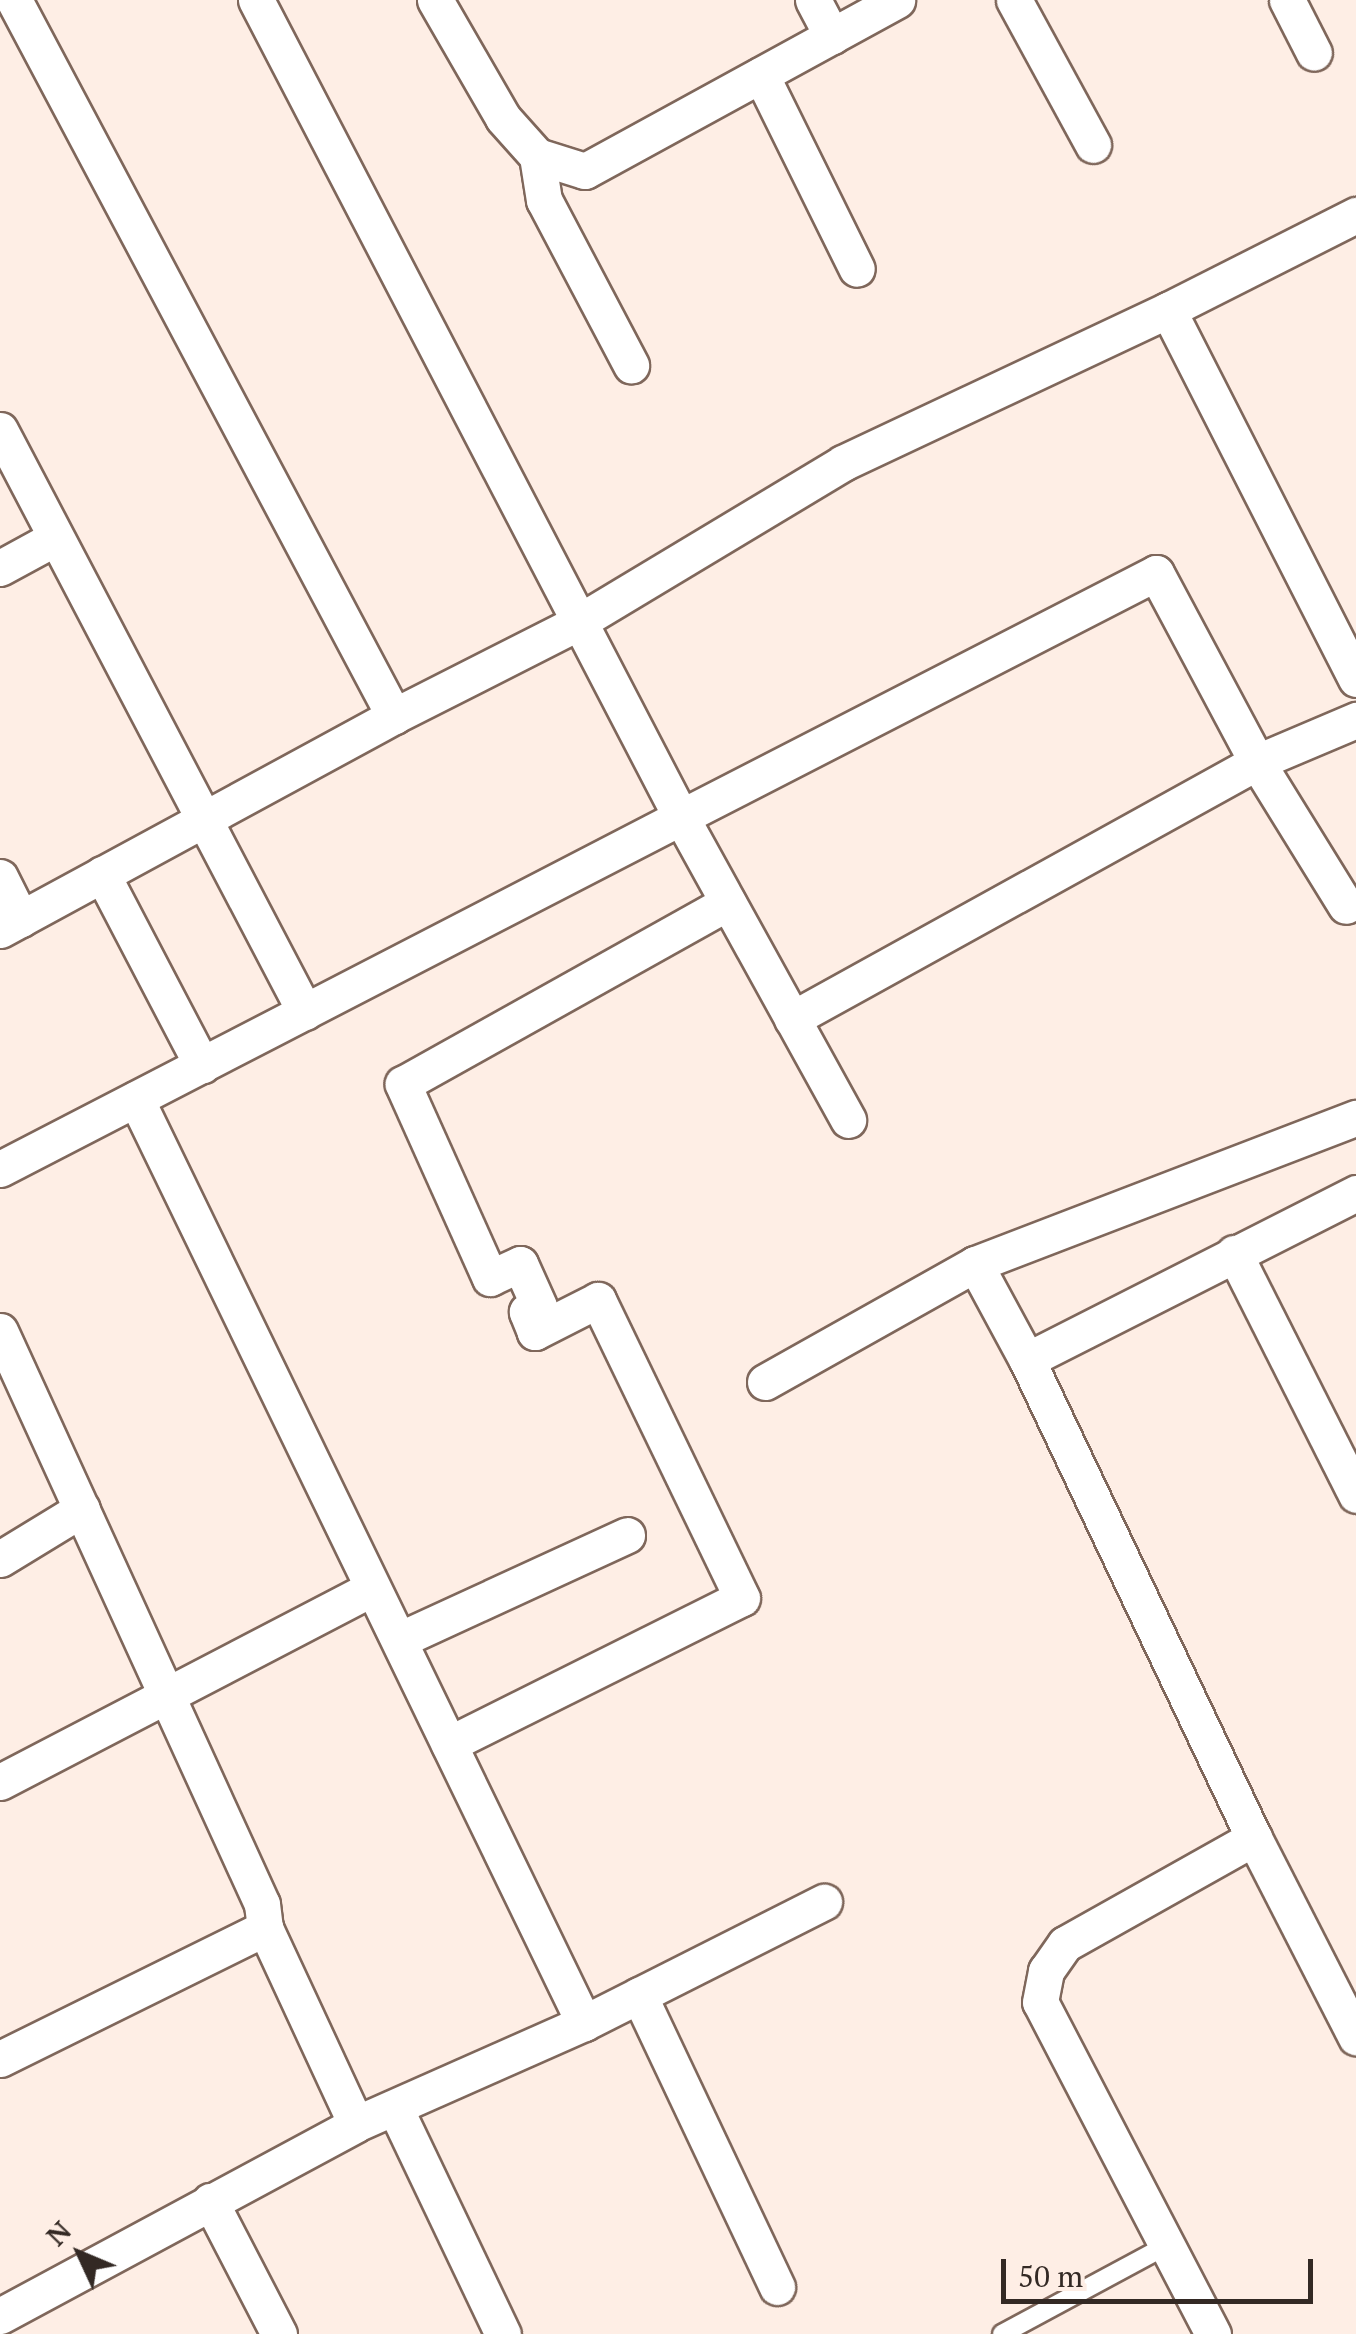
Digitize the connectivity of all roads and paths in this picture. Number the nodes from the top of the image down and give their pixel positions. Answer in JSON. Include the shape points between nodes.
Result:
{"nodes":[{"id":1,"x":14,"y":0,"type":"edge"},
{"id":2,"x":256,"y":0,"type":"edge"},
{"id":3,"x":435,"y":0,"type":"edge"},
{"id":4,"x":812,"y":0,"type":"edge"},
{"id":5,"x":897,"y":0,"type":"edge"},
{"id":6,"x":1014,"y":0,"type":"edge"},
{"id":7,"x":1287,"y":0,"type":"edge"},
{"id":8,"x":832,"y":36,"type":"junction"},
{"id":9,"x":1314,"y":53,"type":"dead end"},
{"id":10,"x":762,"y":75,"type":"junction"},
{"id":11,"x":1093,"y":145,"type":"dead end"},
{"id":12,"x":538,"y":156,"type":"junction"},
{"id":13,"x":1356,"y":214,"type":"edge"},
{"id":14,"x":856,"y":269,"type":"dead end"},
{"id":15,"x":1168,"y":310,"type":"junction"},
{"id":16,"x":631,"y":365,"type":"dead end"},
{"id":17,"x":0,"y":430,"type":"edge"},
{"id":18,"x":55,"y":538,"type":"junction"},
{"id":19,"x":0,"y":568,"type":"edge"},
{"id":20,"x":577,"y":623,"type":"junction"},
{"id":21,"x":1356,"y":678,"type":"edge"},
{"id":22,"x":394,"y":716,"type":"junction"},
{"id":23,"x":1356,"y":720,"type":"edge"},
{"id":24,"x":1256,"y":762,"type":"junction"},
{"id":25,"x":206,"y":817,"type":"junction"},
{"id":26,"x":681,"y":817,"type":"junction"},
{"id":27,"x":102,"y":874,"type":"junction"},
{"id":28,"x":0,"y":877,"type":"edge"},
{"id":29,"x":728,"y":902,"type":"junction"},
{"id":30,"x":1346,"y":906,"type":"dead end"},
{"id":31,"x":11,"y":925,"type":"edge"},
{"id":32,"x":305,"y":1012,"type":"junction"},
{"id":33,"x":792,"y":1019,"type":"junction"},
{"id":34,"x":202,"y":1065,"type":"junction"},
{"id":35,"x":136,"y":1099,"type":"junction"},
{"id":36,"x":1356,"y":1118,"type":"edge"},
{"id":37,"x":848,"y":1120,"type":"dead end"},
{"id":38,"x":0,"y":1169,"type":"edge"},
{"id":39,"x":1356,"y":1193,"type":"edge"},
{"id":40,"x":1234,"y":1253,"type":"junction"},
{"id":41,"x":975,"y":1264,"type":"junction"},
{"id":42,"x":0,"y":1331,"type":"edge"},
{"id":43,"x":1027,"y":1360,"type":"junction"},
{"id":44,"x":766,"y":1382,"type":"dead end"},
{"id":45,"x":1356,"y":1495,"type":"edge"},
{"id":46,"x":82,"y":1509,"type":"junction"},
{"id":47,"x":627,"y":1535,"type":"dead end"},
{"id":48,"x":0,"y":1558,"type":"edge"},
{"id":49,"x":373,"y":1588,"type":"junction"},
{"id":50,"x":399,"y":1640,"type":"junction"},
{"id":51,"x":167,"y":1695,"type":"junction"},
{"id":52,"x":449,"y":1744,"type":"junction"},
{"id":53,"x":0,"y":1782,"type":"edge"},
{"id":54,"x":1254,"y":1838,"type":"junction"},
{"id":55,"x":824,"y":1902,"type":"dead end"},
{"id":56,"x":265,"y":1928,"type":"junction"},
{"id":57,"x":640,"y":1995,"type":"junction"},
{"id":58,"x":584,"y":2023,"type":"junction"},
{"id":59,"x":1356,"y":2037,"type":"edge"},
{"id":60,"x":0,"y":2059,"type":"edge"},
{"id":61,"x":396,"y":2110,"type":"junction"},
{"id":62,"x":356,"y":2124,"type":"junction"},
{"id":63,"x":210,"y":2201,"type":"junction"},
{"id":64,"x":1167,"y":2244,"type":"junction"},
{"id":65,"x":777,"y":2287,"type":"dead end"},
{"id":66,"x":0,"y":2316,"type":"edge"},
{"id":67,"x":1204,"y":2331,"type":"edge"},
{"id":68,"x":280,"y":2334,"type":"edge"},
{"id":69,"x":503,"y":2334,"type":"edge"},
{"id":70,"x":1002,"y":2334,"type":"edge"}],
"edges":[{"from":1,"to":22,"type":"street"},
{"from":2,"to":20,"type":"street"},
{"from":3,"to":12,"type":"street","via":[[503,118]]},
{"from":4,"to":8,"type":"street"},
{"from":5,"to":8,"type":"street"},
{"from":6,"to":11,"type":"street"},
{"from":7,"to":9,"type":"street"},
{"from":8,"to":10,"type":"street"},
{"from":10,"to":12,"type":"street","via":[[585,171]]},
{"from":10,"to":14,"type":"street"},
{"from":12,"to":16,"type":"street","via":[[544,200]]},
{"from":13,"to":15,"type":"street"},
{"from":15,"to":20,"type":"street","via":[[843,463]]},
{"from":15,"to":21,"type":"street"},
{"from":17,"to":18,"type":"street"},
{"from":18,"to":19,"type":"street"},
{"from":18,"to":25,"type":"street"},
{"from":20,"to":22,"type":"street"},
{"from":20,"to":26,"type":"street"},
{"from":22,"to":25,"type":"street"},
{"from":23,"to":24,"type":"street"},
{"from":24,"to":26,"type":"street","via":[[1156,573]]},
{"from":24,"to":30,"type":"street"},
{"from":24,"to":33,"type":"street"},
{"from":25,"to":27,"type":"street"},
{"from":25,"to":32,"type":"street"},
{"from":26,"to":29,"type":"street"},
{"from":26,"to":32,"type":"street"},
{"from":27,"to":31,"type":"street"},
{"from":27,"to":34,"type":"street"},
{"from":28,"to":31,"type":"street"},
{"from":29,"to":33,"type":"street"},
{"from":29,"to":52,"type":"street","via":[[403,1084],[490,1278],[520,1264],[539,1306],[527,1312],[536,1332],[598,1300],[742,1598]]},
{"from":32,"to":34,"type":"street"},
{"from":33,"to":37,"type":"street"},
{"from":34,"to":35,"type":"street"},
{"from":35,"to":38,"type":"street"},
{"from":35,"to":49,"type":"street"},
{"from":36,"to":41,"type":"street"},
{"from":39,"to":40,"type":"street"},
{"from":40,"to":43,"type":"street"},
{"from":40,"to":45,"type":"street"},
{"from":41,"to":43,"type":"street"},
{"from":41,"to":44,"type":"street"},
{"from":42,"to":46,"type":"street"},
{"from":43,"to":54,"type":"street"},
{"from":46,"to":48,"type":"street"},
{"from":46,"to":51,"type":"street"},
{"from":47,"to":50,"type":"street"},
{"from":49,"to":50,"type":"street"},
{"from":49,"to":51,"type":"street"},
{"from":50,"to":52,"type":"street"},
{"from":51,"to":53,"type":"street"},
{"from":51,"to":56,"type":"street","via":[[262,1904]]},
{"from":52,"to":58,"type":"street"},
{"from":54,"to":59,"type":"street"},
{"from":54,"to":64,"type":"street","via":[[1065,1944],[1046,1970],[1040,2002]]},
{"from":55,"to":57,"type":"street"},
{"from":56,"to":60,"type":"street"},
{"from":56,"to":62,"type":"street"},
{"from":57,"to":58,"type":"street"},
{"from":57,"to":65,"type":"street"},
{"from":58,"to":61,"type":"street"},
{"from":61,"to":62,"type":"street"},
{"from":61,"to":69,"type":"street"},
{"from":62,"to":63,"type":"street"},
{"from":63,"to":66,"type":"street"},
{"from":63,"to":68,"type":"street"},
{"from":64,"to":67,"type":"street"},
{"from":64,"to":70,"type":"lane"}]}
